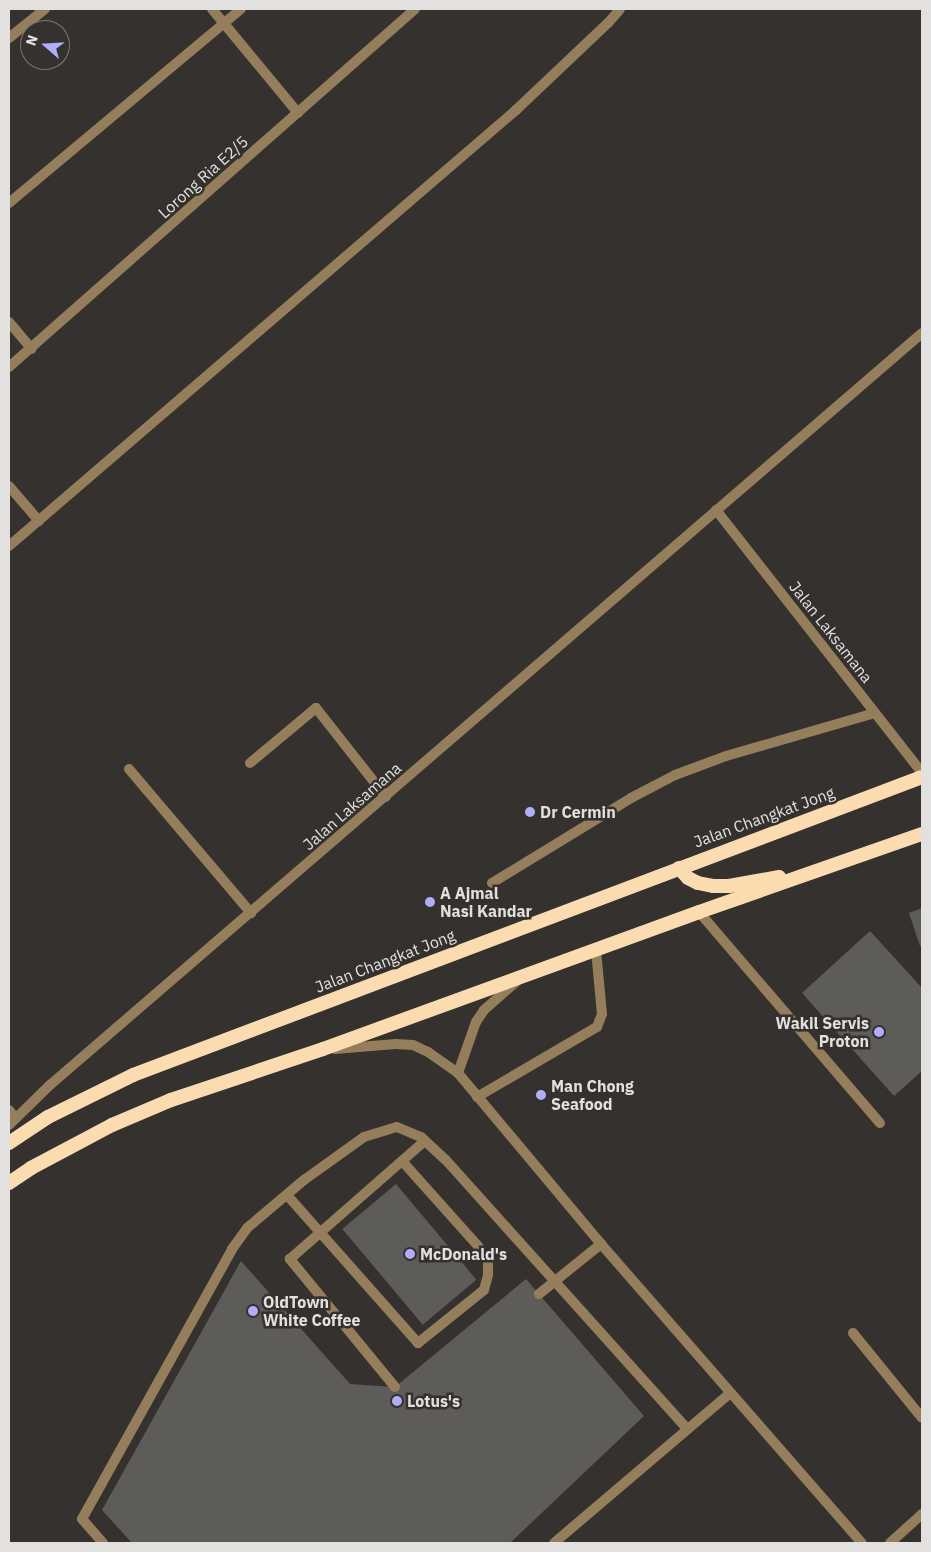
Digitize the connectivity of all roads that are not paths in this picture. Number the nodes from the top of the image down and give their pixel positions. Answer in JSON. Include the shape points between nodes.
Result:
{"nodes":[{"id":1,"x":45,"y":9,"type":"edge"},
{"id":2,"x":212,"y":9,"type":"edge"},
{"id":3,"x":241,"y":9,"type":"edge"},
{"id":4,"x":415,"y":9,"type":"edge"},
{"id":5,"x":620,"y":9,"type":"edge"},
{"id":6,"x":224,"y":23,"type":"junction"},
{"id":7,"x":9,"y":38,"type":"edge"},
{"id":8,"x":298,"y":113,"type":"junction"},
{"id":9,"x":9,"y":203,"type":"edge"},
{"id":10,"x":9,"y":322,"type":"edge"},
{"id":11,"x":922,"y":332,"type":"edge"},
{"id":12,"x":32,"y":349,"type":"junction"},
{"id":13,"x":9,"y":367,"type":"edge"},
{"id":14,"x":9,"y":486,"type":"edge"},
{"id":15,"x":716,"y":510,"type":"junction"},
{"id":16,"x":39,"y":521,"type":"junction"},
{"id":17,"x":9,"y":546,"type":"edge"},
{"id":18,"x":875,"y":713,"type":"junction"},
{"id":19,"x":250,"y":763,"type":"dead end"},
{"id":20,"x":129,"y":768,"type":"dead end"},
{"id":21,"x":922,"y":775,"type":"edge"},
{"id":22,"x":386,"y":796,"type":"junction"},
{"id":23,"x":922,"y":834,"type":"edge"},
{"id":24,"x":679,"y":868,"type":"junction"},
{"id":25,"x":813,"y":872,"type":"junction"},
{"id":26,"x":492,"y":883,"type":"dead end"},
{"id":27,"x":699,"y":912,"type":"junction"},
{"id":28,"x":251,"y":913,"type":"junction"},
{"id":29,"x":596,"y":950,"type":"junction"},
{"id":30,"x":520,"y":979,"type":"junction"},
{"id":31,"x":323,"y":1049,"type":"junction"},
{"id":32,"x":458,"y":1073,"type":"junction"},
{"id":33,"x":478,"y":1098,"type":"junction"},
{"id":34,"x":11,"y":1118,"type":"edge"},
{"id":35,"x":880,"y":1124,"type":"dead end"},
{"id":36,"x":425,"y":1141,"type":"junction"},
{"id":37,"x":9,"y":1143,"type":"edge"},
{"id":38,"x":402,"y":1161,"type":"junction"},
{"id":39,"x":9,"y":1183,"type":"edge"},
{"id":40,"x":287,"y":1194,"type":"junction"},
{"id":41,"x":321,"y":1231,"type":"junction"},
{"id":42,"x":601,"y":1244,"type":"junction"},
{"id":43,"x":555,"y":1281,"type":"junction"},
{"id":44,"x":539,"y":1294,"type":"dead end"},
{"id":45,"x":853,"y":1333,"type":"dead end"},
{"id":46,"x":395,"y":1387,"type":"dead end"},
{"id":47,"x":730,"y":1392,"type":"junction"},
{"id":48,"x":922,"y":1418,"type":"edge"},
{"id":49,"x":687,"y":1429,"type":"junction"},
{"id":50,"x":922,"y":1514,"type":"edge"},
{"id":51,"x":103,"y":1543,"type":"edge"},
{"id":52,"x":554,"y":1543,"type":"edge"},
{"id":53,"x":862,"y":1543,"type":"edge"},
{"id":54,"x":890,"y":1543,"type":"edge"}],
"edges":[{"from":1,"to":7,"type":"street"},
{"from":2,"to":6,"type":"street"},
{"from":3,"to":6,"type":"street"},
{"from":4,"to":8,"type":"street","name":"Lorong Ria E2/5"},
{"from":5,"to":16,"type":"street","via":[[516,110]]},
{"from":6,"to":8,"type":"street"},
{"from":6,"to":9,"type":"street"},
{"from":8,"to":12,"type":"street","name":"Lorong Ria E2/5"},
{"from":10,"to":12,"type":"street"},
{"from":11,"to":15,"type":"street","name":"Jalan Laksamana"},
{"from":12,"to":13,"type":"street","name":"Lorong Ria E2/5"},
{"from":14,"to":16,"type":"street"},
{"from":15,"to":18,"type":"street","name":"Jalan Laksamana"},
{"from":15,"to":22,"type":"street","name":"Jalan Laksamana"},
{"from":16,"to":17,"type":"street"},
{"from":18,"to":21,"type":"street","name":"Jalan Laksamana"},
{"from":18,"to":26,"type":"street","via":[[726,756],[675,775],[631,798]]},
{"from":19,"to":22,"type":"street","via":[[316,708]]},
{"from":20,"to":28,"type":"street"},
{"from":21,"to":24,"type":"highway","name":"Jalan Changkat Jong"},
{"from":22,"to":28,"type":"street","name":"Jalan Laksamana"},
{"from":23,"to":25,"type":"highway"},
{"from":24,"to":25,"type":"highway","via":[[698,884],[713,886]]},
{"from":24,"to":37,"type":"highway","name":"Jalan Changkat Jong","via":[[133,1075],[48,1117]]},
{"from":25,"to":27,"type":"highway"},
{"from":27,"to":29,"type":"highway"},
{"from":27,"to":35,"type":"street"},
{"from":28,"to":34,"type":"street","name":"Jalan Laksamana"},
{"from":29,"to":30,"type":"highway"},
{"from":29,"to":33,"type":"street","via":[[602,1014],[597,1027]]},
{"from":30,"to":31,"type":"highway"},
{"from":30,"to":32,"type":"street","via":[[484,1010],[476,1022]]},
{"from":31,"to":32,"type":"street","via":[[413,1045]]},
{"from":31,"to":39,"type":"highway","via":[[162,1103],[112,1125]]},
{"from":32,"to":33,"type":"street"},
{"from":33,"to":42,"type":"street"},
{"from":36,"to":38,"type":"street"},
{"from":36,"to":40,"type":"street","via":[[397,1127],[364,1137]]},
{"from":36,"to":43,"type":"street"},
{"from":38,"to":41,"type":"street"},
{"from":38,"to":41,"type":"street","via":[[488,1261],[484,1290],[418,1344]]},
{"from":40,"to":41,"type":"street"},
{"from":40,"to":51,"type":"street","via":[[247,1228],[232,1249],[82,1519]]},
{"from":41,"to":46,"type":"street","via":[[293,1255],[290,1259],[292,1264]]},
{"from":42,"to":43,"type":"street"},
{"from":42,"to":47,"type":"street"},
{"from":43,"to":44,"type":"street"},
{"from":43,"to":49,"type":"street"},
{"from":45,"to":48,"type":"street"},
{"from":47,"to":49,"type":"street"},
{"from":47,"to":53,"type":"street"},
{"from":49,"to":52,"type":"street"},
{"from":50,"to":54,"type":"street"}]}
